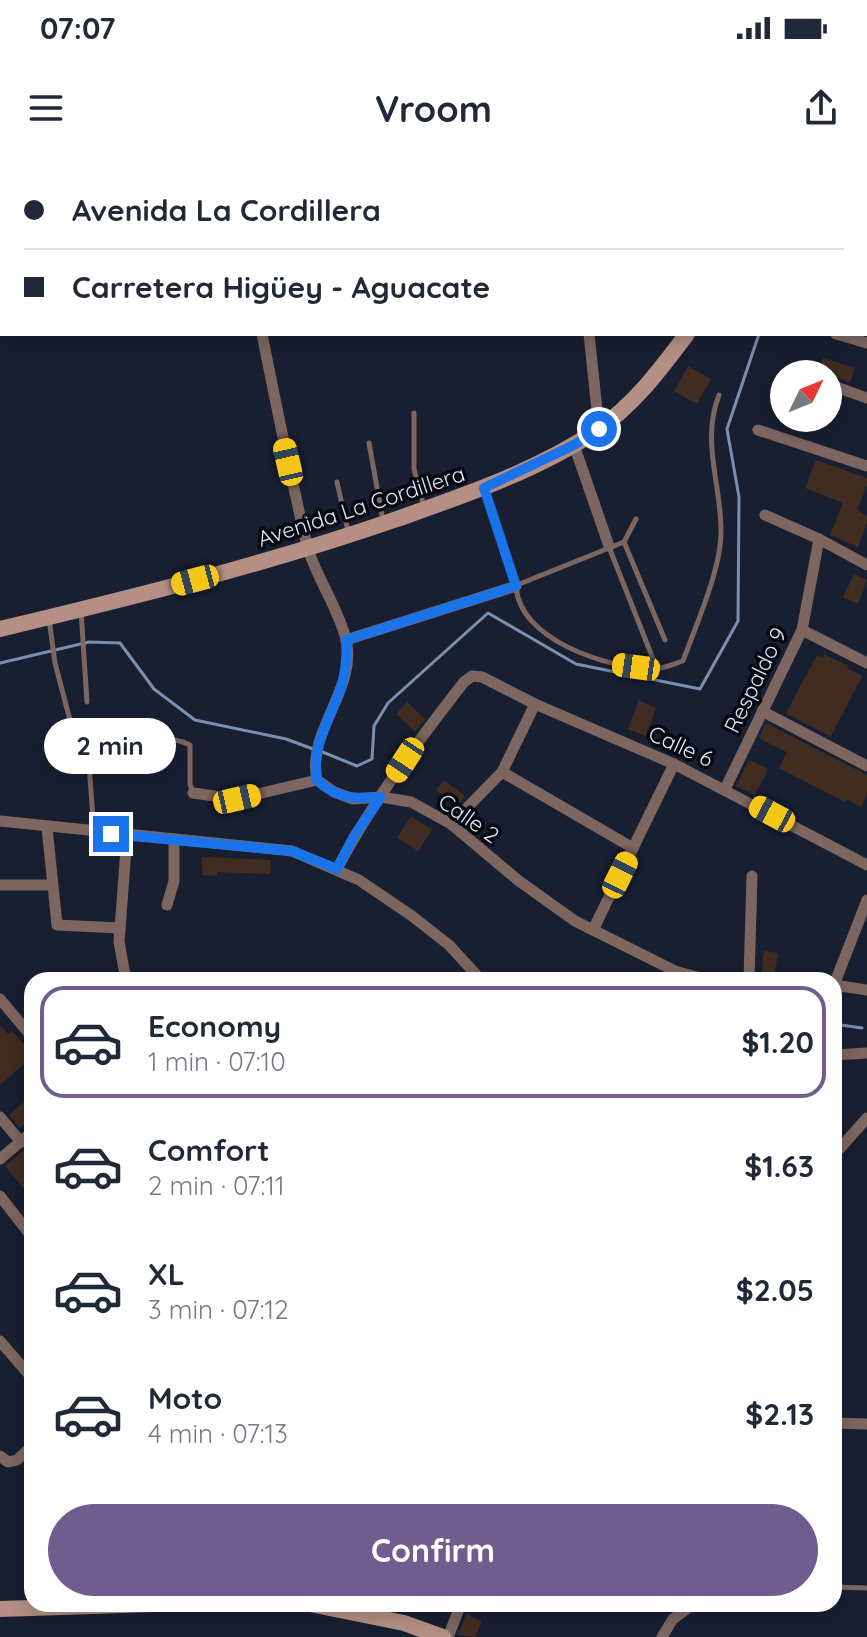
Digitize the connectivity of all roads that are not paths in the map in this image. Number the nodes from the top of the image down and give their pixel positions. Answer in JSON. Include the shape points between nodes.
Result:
{"nodes":[{"id":1,"x":262,"y":336,"type":"edge"},
{"id":2,"x":589,"y":336,"type":"edge"},
{"id":3,"x":686,"y":336,"type":"edge"},
{"id":4,"x":843,"y":336,"type":"edge"},
{"id":5,"x":867,"y":343,"type":"edge"},
{"id":6,"x":842,"y":389,"type":"edge"},
{"id":7,"x":719,"y":395,"type":"dead end"},
{"id":8,"x":867,"y":398,"type":"edge"},
{"id":9,"x":414,"y":413,"type":"dead end"},
{"id":10,"x":599,"y":429,"type":"junction"},
{"id":11,"x":758,"y":430,"type":"dead end"},
{"id":12,"x":369,"y":443,"type":"dead end"},
{"id":13,"x":574,"y":445,"type":"junction"},
{"id":14,"x":867,"y":466,"type":"edge"},
{"id":15,"x":337,"y":482,"type":"dead end"},
{"id":16,"x":484,"y":488,"type":"junction"},
{"id":17,"x":424,"y":509,"type":"junction"},
{"id":18,"x":765,"y":515,"type":"dead end"},
{"id":19,"x":636,"y":519,"type":"dead end"},
{"id":20,"x":384,"y":523,"type":"junction"},
{"id":21,"x":349,"y":535,"type":"junction"},
{"id":22,"x":819,"y":539,"type":"junction"},
{"id":23,"x":624,"y":542,"type":"junction"},
{"id":24,"x":609,"y":546,"type":"junction"},
{"id":25,"x":308,"y":550,"type":"junction"},
{"id":26,"x":867,"y":565,"type":"edge"},
{"id":27,"x":516,"y":586,"type":"junction"},
{"id":28,"x":81,"y":610,"type":"junction"},
{"id":29,"x":49,"y":618,"type":"junction"},
{"id":30,"x":0,"y":629,"type":"edge"},
{"id":31,"x":802,"y":630,"type":"junction"},
{"id":32,"x":346,"y":640,"type":"junction"},
{"id":33,"x":665,"y":640,"type":"dead end"},
{"id":34,"x":867,"y":663,"type":"edge"},
{"id":35,"x":657,"y":669,"type":"junction"},
{"id":36,"x":87,"y":702,"type":"dead end"},
{"id":37,"x":535,"y":704,"type":"junction"},
{"id":38,"x":762,"y":711,"type":"junction"},
{"id":39,"x":88,"y":752,"type":"junction"},
{"id":40,"x":674,"y":764,"type":"junction"},
{"id":41,"x":867,"y":766,"type":"edge"},
{"id":42,"x":502,"y":772,"type":"junction"},
{"id":43,"x":317,"y":780,"type":"junction"},
{"id":44,"x":725,"y":789,"type":"junction"},
{"id":45,"x":193,"y":793,"type":"joint"},
{"id":46,"x":381,"y":797,"type":"junction"},
{"id":47,"x":0,"y":821,"type":"edge"},
{"id":48,"x":451,"y":824,"type":"junction"},
{"id":49,"x":47,"y":827,"type":"junction"},
{"id":50,"x":95,"y":832,"type":"junction"},
{"id":51,"x":127,"y":836,"type":"junction"},
{"id":52,"x":174,"y":839,"type":"junction"},
{"id":53,"x":633,"y":848,"type":"junction"},
{"id":54,"x":867,"y":865,"type":"edge"},
{"id":55,"x":337,"y":869,"type":"junction"},
{"id":56,"x":752,"y":876,"type":"dead end"},
{"id":57,"x":0,"y":885,"type":"edge"},
{"id":58,"x":51,"y":885,"type":"junction"},
{"id":59,"x":867,"y":900,"type":"edge"},
{"id":60,"x":167,"y":905,"type":"dead end"},
{"id":61,"x":120,"y":928,"type":"junction"},
{"id":62,"x":593,"y":930,"type":"junction"},
{"id":63,"x":125,"y":972,"type":"edge"},
{"id":64,"x":471,"y":972,"type":"edge"},
{"id":65,"x":679,"y":972,"type":"edge"},
{"id":66,"x":749,"y":972,"type":"edge"},
{"id":67,"x":839,"y":972,"type":"edge"},
{"id":68,"x":842,"y":986,"type":"edge"},
{"id":69,"x":867,"y":990,"type":"edge"},
{"id":70,"x":0,"y":999,"type":"edge"},
{"id":71,"x":24,"y":1028,"type":"edge"},
{"id":72,"x":867,"y":1053,"type":"edge"},
{"id":73,"x":842,"y":1055,"type":"edge"},
{"id":74,"x":0,"y":1117,"type":"edge"},
{"id":75,"x":867,"y":1118,"type":"edge"},
{"id":76,"x":24,"y":1139,"type":"edge"},
{"id":77,"x":21,"y":1142,"type":"junction"},
{"id":78,"x":842,"y":1146,"type":"edge"},
{"id":79,"x":0,"y":1159,"type":"edge"},
{"id":80,"x":0,"y":1196,"type":"edge"},
{"id":81,"x":24,"y":1227,"type":"edge"},
{"id":82,"x":0,"y":1341,"type":"edge"},
{"id":83,"x":24,"y":1369,"type":"edge"},
{"id":84,"x":842,"y":1423,"type":"edge"},
{"id":85,"x":867,"y":1424,"type":"edge"},
{"id":86,"x":24,"y":1453,"type":"edge"},
{"id":87,"x":4,"y":1459,"type":"edge"},
{"id":88,"x":842,"y":1587,"type":"edge"},
{"id":89,"x":867,"y":1588,"type":"edge"},
{"id":90,"x":24,"y":1608,"type":"edge"},
{"id":91,"x":0,"y":1609,"type":"edge"},
{"id":92,"x":358,"y":1612,"type":"edge"},
{"id":93,"x":457,"y":1612,"type":"edge"},
{"id":94,"x":682,"y":1612,"type":"edge"},
{"id":95,"x":402,"y":1630,"type":"edge"},
{"id":96,"x":446,"y":1637,"type":"edge"},
{"id":97,"x":662,"y":1637,"type":"edge"}],
"edges":[{"from":1,"to":25,"type":"street"},
{"from":2,"to":10,"type":"street"},
{"from":3,"to":10,"type":"main road","name":"Avenida La Cordillera","via":[[645,390]]},
{"from":4,"to":5,"type":"street"},
{"from":6,"to":8,"type":"street"},
{"from":7,"to":35,"type":"lane","via":[[711,434],[721,532],[710,588],[683,661]]},
{"from":9,"to":17,"type":"lane","via":[[414,469]]},
{"from":10,"to":13,"type":"main road","name":"Avenida La Cordillera"},
{"from":11,"to":14,"type":"street"},
{"from":12,"to":20,"type":"lane"},
{"from":13,"to":16,"type":"main road","name":"Avenida La Cordillera"},
{"from":13,"to":24,"type":"street"},
{"from":15,"to":21,"type":"lane"},
{"from":16,"to":17,"type":"main road","name":"Avenida La Cordillera"},
{"from":16,"to":27,"type":"lane"},
{"from":17,"to":20,"type":"main road","name":"Avenida La Cordillera"},
{"from":18,"to":22,"type":"street"},
{"from":19,"to":23,"type":"lane"},
{"from":20,"to":21,"type":"main road","name":"Avenida La Cordillera"},
{"from":21,"to":25,"type":"main road","name":"Avenida La Cordillera"},
{"from":22,"to":26,"type":"street"},
{"from":22,"to":31,"type":"street","name":"Respaldo 9"},
{"from":23,"to":24,"type":"lane"},
{"from":23,"to":33,"type":"lane"},
{"from":24,"to":27,"type":"lane"},
{"from":24,"to":35,"type":"lane"},
{"from":25,"to":28,"type":"main road","name":"Avenida La Cordillera"},
{"from":25,"to":32,"type":"street"},
{"from":27,"to":32,"type":"street"},
{"from":27,"to":35,"type":"lane","via":[[525,614],[578,654]]},
{"from":28,"to":29,"type":"main road","name":"Avenida La Cordillera"},
{"from":28,"to":36,"type":"lane"},
{"from":29,"to":30,"type":"main road","name":"Avenida La Cordillera"},
{"from":29,"to":39,"type":"lane","via":[[76,743]]},
{"from":31,"to":34,"type":"street"},
{"from":31,"to":38,"type":"street","name":"Respaldo 9"},
{"from":32,"to":43,"type":"street","via":[[343,682],[318,744]]},
{"from":37,"to":40,"type":"street","name":"Calle 6"},
{"from":37,"to":42,"type":"street"},
{"from":37,"to":46,"type":"street","name":"Calle 6","via":[[472,676],[418,741]]},
{"from":38,"to":41,"type":"street"},
{"from":38,"to":44,"type":"street","name":"Respaldo 9"},
{"from":39,"to":45,"type":"lane","via":[[143,739],[181,741],[190,745]]},
{"from":39,"to":50,"type":"lane"},
{"from":40,"to":44,"type":"street","name":"Calle 6"},
{"from":40,"to":53,"type":"street"},
{"from":42,"to":48,"type":"street"},
{"from":42,"to":53,"type":"street"},
{"from":43,"to":45,"type":"street","via":[[237,799]]},
{"from":43,"to":46,"type":"street","name":"Calle 2","via":[[343,797]]},
{"from":44,"to":54,"type":"street","name":"Calle 6"},
{"from":46,"to":48,"type":"street","name":"Calle 2","via":[[411,802]]},
{"from":46,"to":55,"type":"street"},
{"from":47,"to":49,"type":"street"},
{"from":48,"to":62,"type":"street","name":"Calle 2","via":[[530,889]]},
{"from":49,"to":50,"type":"street"},
{"from":49,"to":58,"type":"street"},
{"from":50,"to":51,"type":"street"},
{"from":51,"to":52,"type":"street"},
{"from":51,"to":61,"type":"street"},
{"from":52,"to":55,"type":"street","via":[[292,851]]},
{"from":52,"to":60,"type":"street","via":[[174,881]]},
{"from":53,"to":62,"type":"street"},
{"from":55,"to":64,"type":"street","via":[[412,916],[449,945]]},
{"from":56,"to":66,"type":"street"},
{"from":57,"to":58,"type":"street"},
{"from":58,"to":61,"type":"street","via":[[60,927]]},
{"from":59,"to":67,"type":"street"},
{"from":61,"to":63,"type":"street"},
{"from":62,"to":65,"type":"street","name":"Calle 2"},
{"from":68,"to":69,"type":"street"},
{"from":70,"to":71,"type":"street"},
{"from":72,"to":73,"type":"street"},
{"from":74,"to":77,"type":"street"},
{"from":75,"to":78,"type":"street"},
{"from":76,"to":77,"type":"street"},
{"from":77,"to":79,"type":"street"},
{"from":80,"to":81,"type":"street"},
{"from":82,"to":83,"type":"street"},
{"from":84,"to":85,"type":"street"},
{"from":86,"to":87,"type":"street","via":[[17,1460]]},
{"from":88,"to":89,"type":"lane"},
{"from":90,"to":91,"type":"main road"},
{"from":92,"to":95,"type":"main road"},
{"from":93,"to":96,"type":"street"},
{"from":94,"to":97,"type":"street"},
{"from":95,"to":96,"type":"main road"}]}
